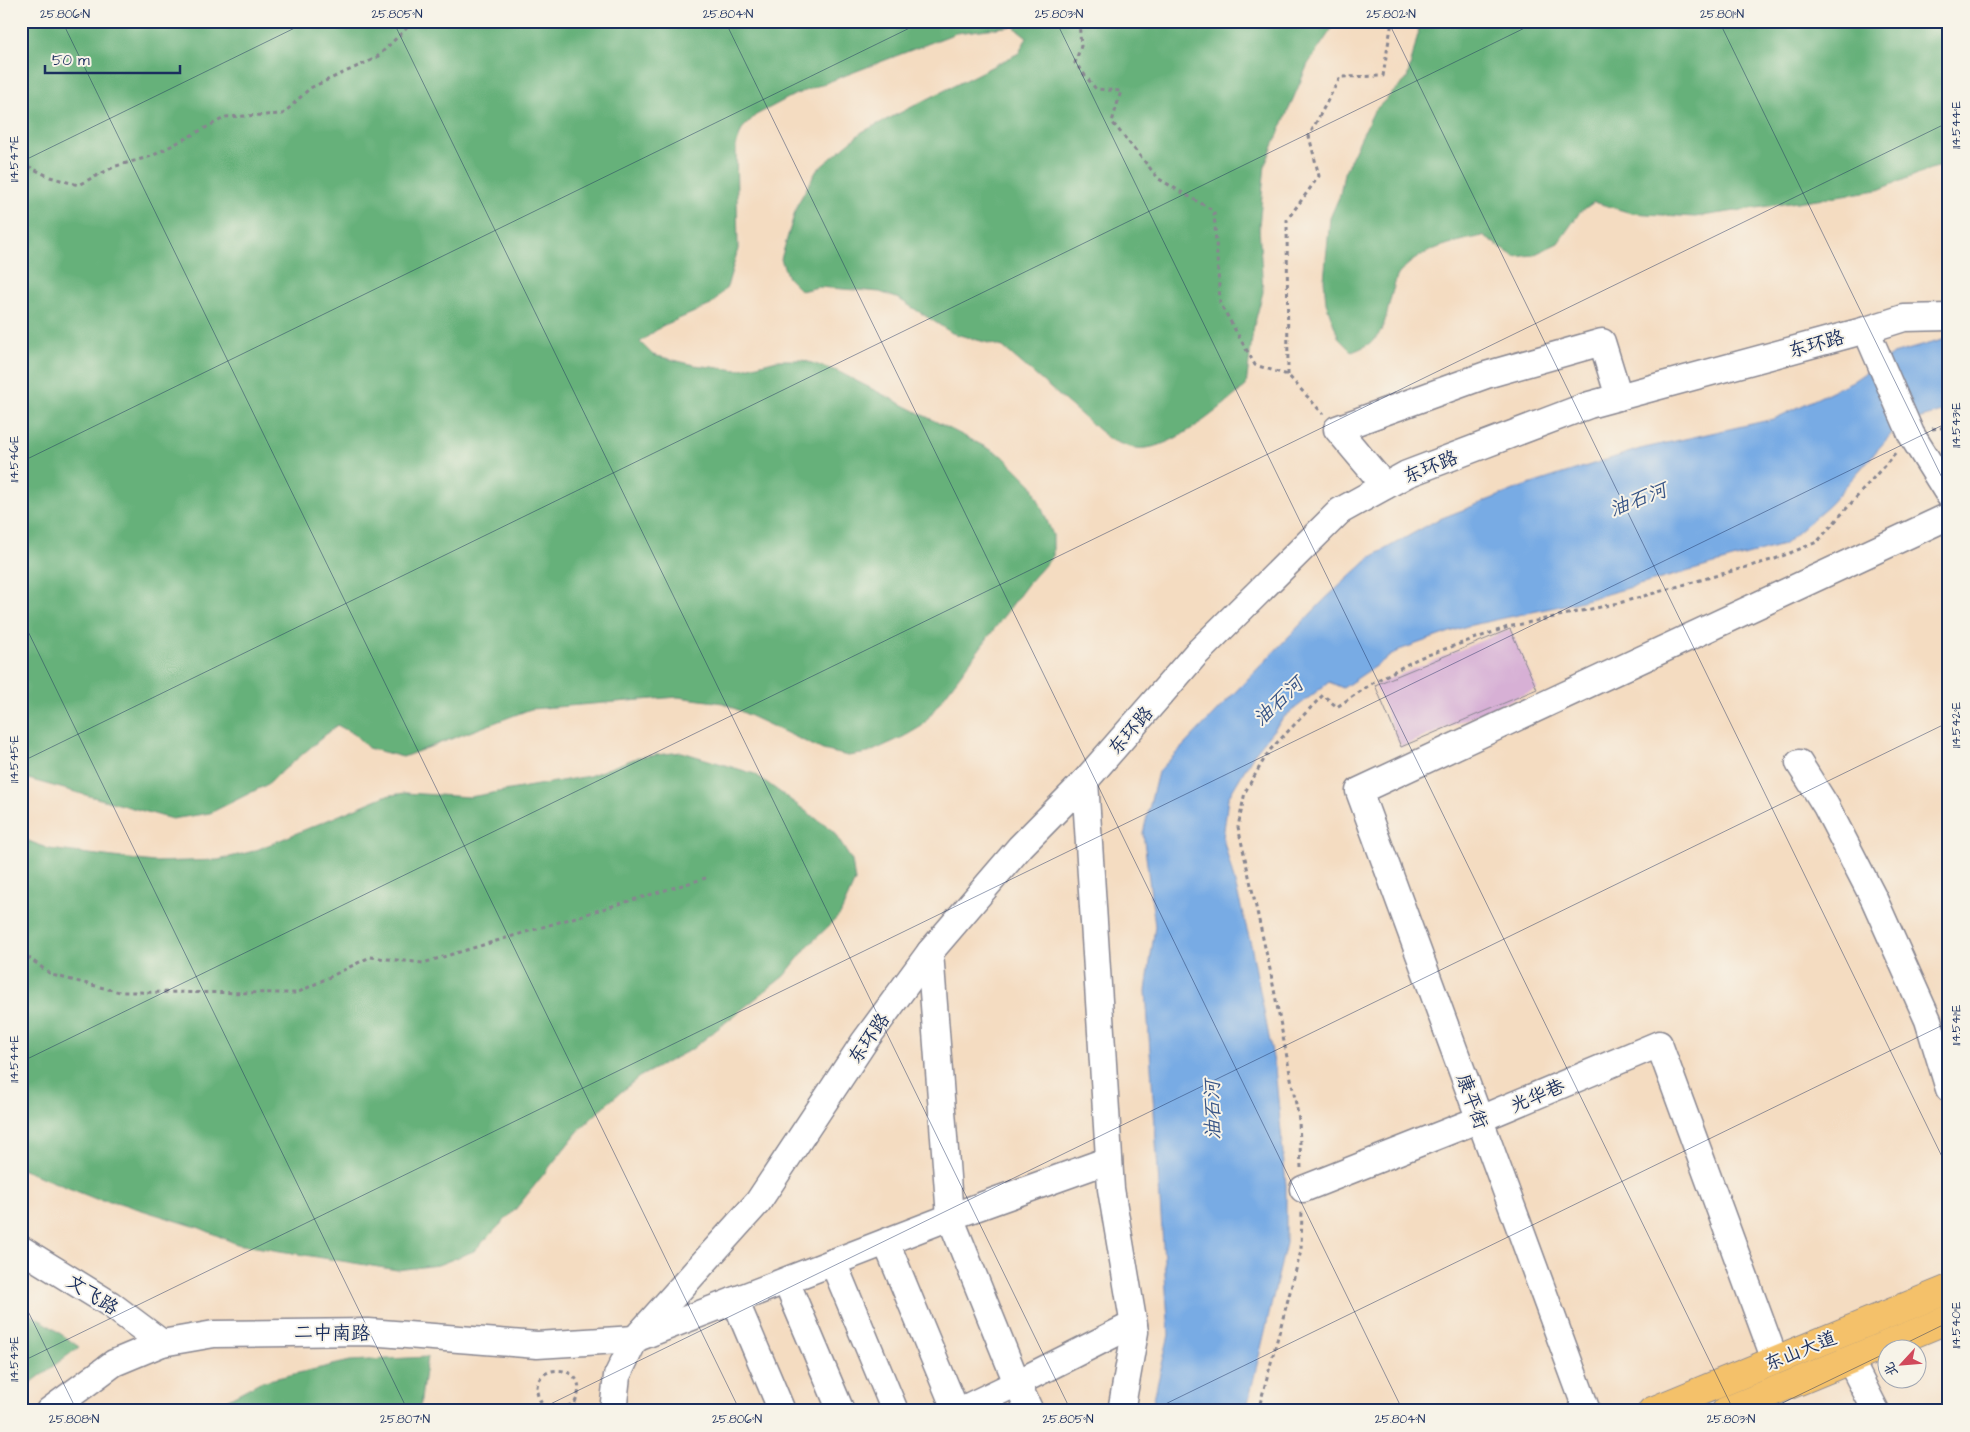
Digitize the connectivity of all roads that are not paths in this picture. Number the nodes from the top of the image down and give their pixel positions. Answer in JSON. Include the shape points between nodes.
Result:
{"nodes":[{"id":1,"x":1949,"y":317,"type":"edge"},
{"id":2,"x":1870,"y":339,"type":"junction"},
{"id":3,"x":1619,"y":396,"type":"junction"},
{"id":4,"x":1385,"y":486,"type":"junction"},
{"id":5,"x":1949,"y":495,"type":"edge"},
{"id":6,"x":1949,"y":516,"type":"edge"},
{"id":7,"x":1798,"y":763,"type":"dead end"},
{"id":8,"x":1085,"y":781,"type":"junction"},
{"id":9,"x":930,"y":952,"type":"junction"},
{"id":10,"x":1949,"y":1089,"type":"edge"},
{"id":11,"x":1480,"y":1119,"type":"junction"},
{"id":12,"x":1109,"y":1160,"type":"junction"},
{"id":13,"x":1303,"y":1189,"type":"road end"},
{"id":14,"x":950,"y":1217,"type":"junction"},
{"id":15,"x":886,"y":1242,"type":"junction"},
{"id":16,"x":21,"y":1249,"type":"edge"},
{"id":17,"x":833,"y":1262,"type":"junction"},
{"id":18,"x":786,"y":1280,"type":"junction"},
{"id":19,"x":1949,"y":1289,"type":"edge"},
{"id":20,"x":735,"y":1300,"type":"junction"},
{"id":21,"x":1949,"y":1320,"type":"edge"},
{"id":22,"x":1134,"y":1324,"type":"junction"},
{"id":23,"x":635,"y":1339,"type":"junction"},
{"id":24,"x":162,"y":1343,"type":"junction"},
{"id":25,"x":1775,"y":1360,"type":"junction"},
{"id":26,"x":1850,"y":1360,"type":"junction"},
{"id":27,"x":1017,"y":1383,"type":"junction"},
{"id":28,"x":1713,"y":1385,"type":"junction"},
{"id":29,"x":49,"y":1411,"type":"edge"},
{"id":30,"x":613,"y":1411,"type":"edge"},
{"id":31,"x":782,"y":1411,"type":"edge"},
{"id":32,"x":841,"y":1411,"type":"edge"},
{"id":33,"x":895,"y":1411,"type":"edge"},
{"id":34,"x":958,"y":1411,"type":"edge"},
{"id":35,"x":1030,"y":1411,"type":"edge"},
{"id":36,"x":1121,"y":1411,"type":"edge"},
{"id":37,"x":1587,"y":1411,"type":"edge"},
{"id":38,"x":1652,"y":1411,"type":"edge"},
{"id":39,"x":1701,"y":1411,"type":"edge"},
{"id":40,"x":1726,"y":1411,"type":"edge"},
{"id":41,"x":1876,"y":1411,"type":"edge"}],
"edges":[{"from":1,"to":2,"type":"street","name":"东环路","via":[[1904,318]]},
{"from":2,"to":3,"type":"street","name":"东环路"},
{"from":2,"to":5,"type":"street","via":[[1906,440]]},
{"from":3,"to":4,"type":"street","name":"东环路","via":[[1407,474]]},
{"from":3,"to":4,"type":"street","via":[[1602,342],[1486,375],[1337,429]]},
{"from":4,"to":8,"type":"street","name":"东环路","via":[[1340,511],[1286,564],[1196,654]]},
{"from":6,"to":11,"type":"street","name":"康平街","via":[[1359,790]]},
{"from":7,"to":10,"type":"street","via":[[1826,806],[1874,899],[1928,1020]]},
{"from":8,"to":9,"type":"street","name":"东环路","via":[[1020,847]]},
{"from":8,"to":12,"type":"street"},
{"from":9,"to":14,"type":"street"},
{"from":9,"to":23,"type":"street","name":"东环路","via":[[864,1042],[758,1202]]},
{"from":11,"to":13,"type":"street","name":"光华巷"},
{"from":11,"to":25,"type":"street","name":"光华巷","via":[[1659,1044]]},
{"from":11,"to":37,"type":"street","name":"康平街"},
{"from":12,"to":14,"type":"street","name":"二中南路"},
{"from":12,"to":22,"type":"street"},
{"from":14,"to":15,"type":"street","name":"二中南路"},
{"from":14,"to":27,"type":"street"},
{"from":15,"to":17,"type":"street","name":"二中南路"},
{"from":15,"to":34,"type":"street"},
{"from":16,"to":24,"type":"street","name":"文飞路","via":[[110,1304]]},
{"from":17,"to":18,"type":"street","name":"二中南路"},
{"from":17,"to":33,"type":"street"},
{"from":18,"to":20,"type":"street","name":"二中南路"},
{"from":18,"to":32,"type":"street"},
{"from":19,"to":25,"type":"main road","name":"东山大道"},
{"from":20,"to":23,"type":"street","name":"二中南路"},
{"from":20,"to":31,"type":"street"},
{"from":21,"to":26,"type":"main road","name":"东山大道"},
{"from":22,"to":27,"type":"street"},
{"from":22,"to":36,"type":"street"},
{"from":23,"to":24,"type":"street","name":"二中南路","via":[[537,1345],[368,1332],[286,1332],[214,1334]]},
{"from":23,"to":30,"type":"street","name":"东环路","via":[[617,1376]]},
{"from":24,"to":29,"type":"street","name":"二中南路","via":[[114,1363]]},
{"from":25,"to":28,"type":"main road","name":"东山大道"},
{"from":26,"to":40,"type":"main road","name":"东山大道"},
{"from":26,"to":41,"type":"street"},
{"from":27,"to":34,"type":"street"},
{"from":27,"to":35,"type":"street"},
{"from":28,"to":38,"type":"main road","name":"东山大道"},
{"from":28,"to":39,"type":"main road"}]}
